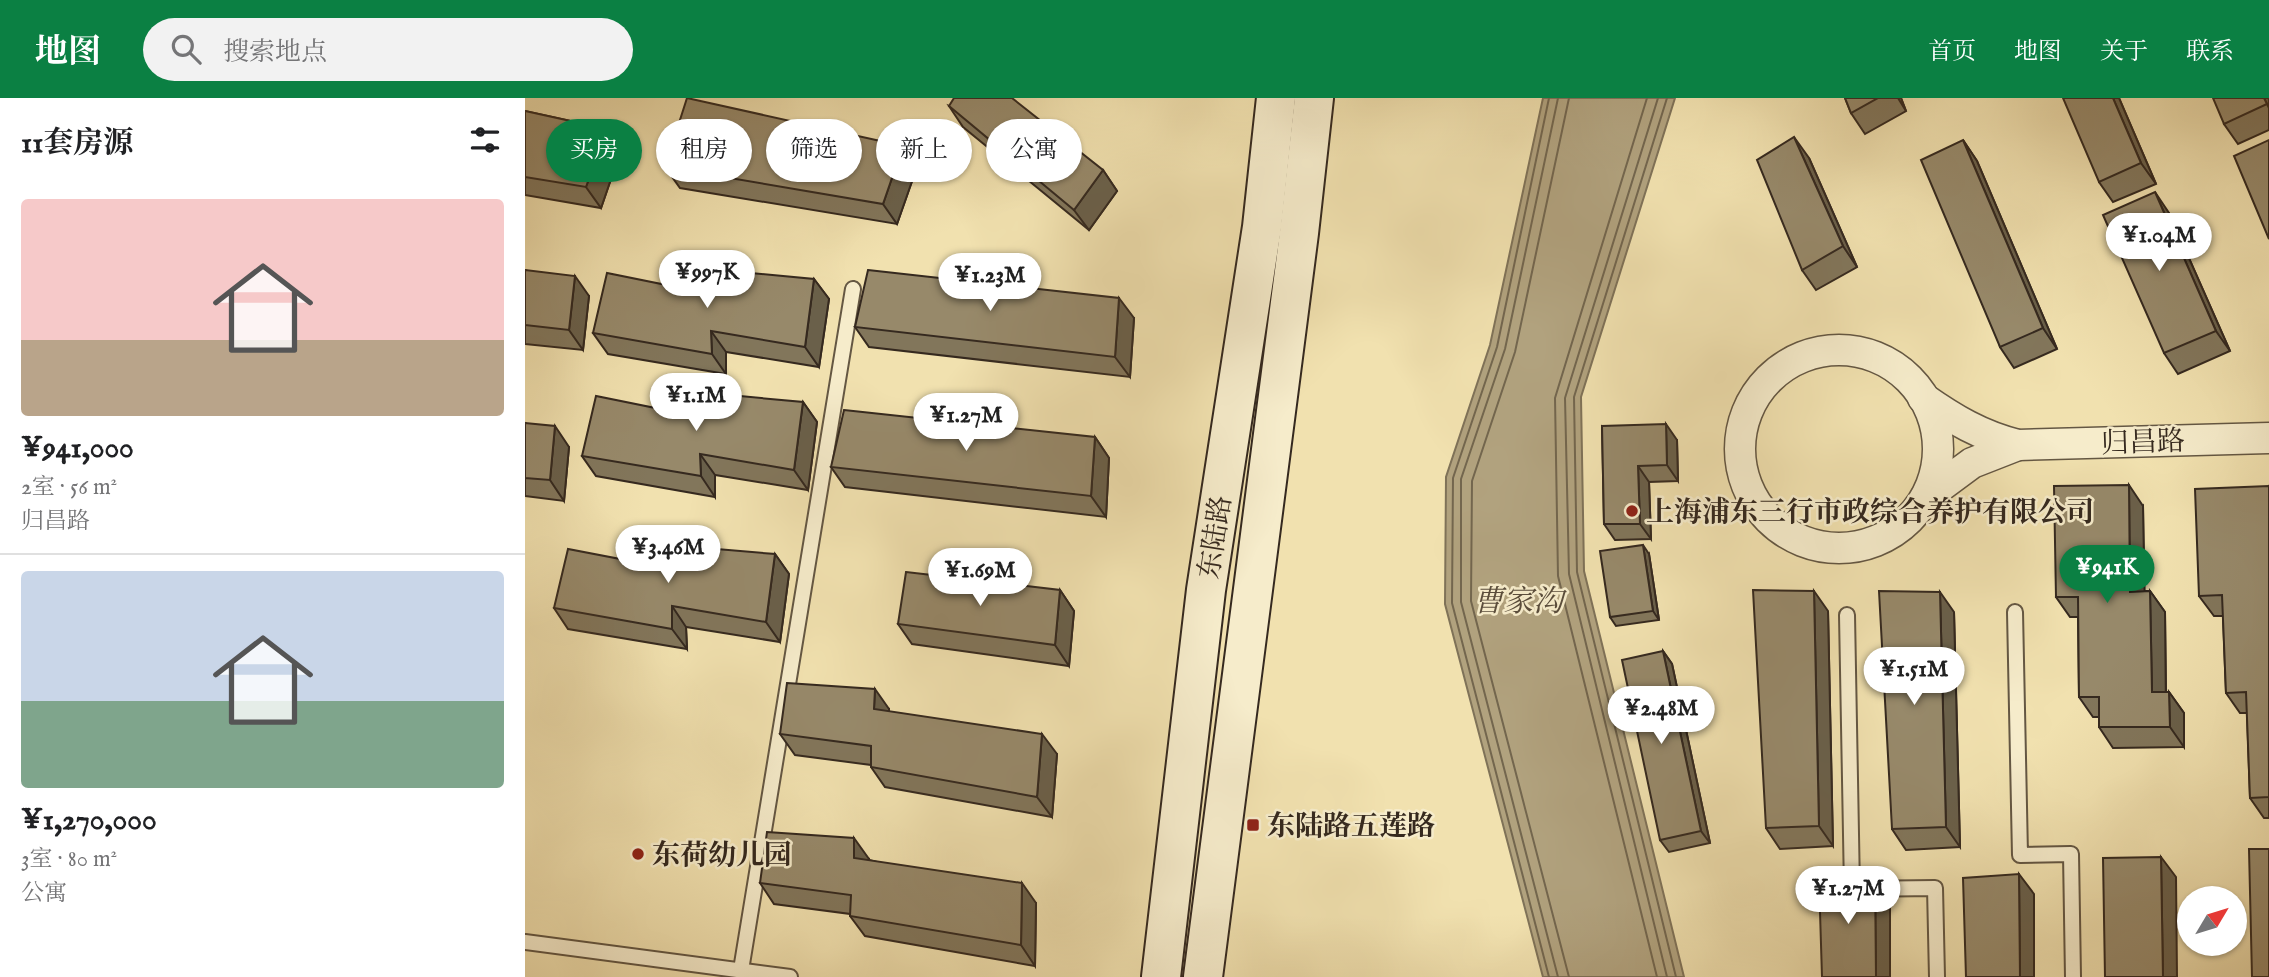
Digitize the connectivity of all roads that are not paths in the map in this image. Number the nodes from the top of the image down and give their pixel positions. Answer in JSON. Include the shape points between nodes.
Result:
{"nodes":[{"id":1,"x":1276,"y":98,"type":"edge"},
{"id":2,"x":1314,"y":98,"type":"edge"},
{"id":3,"x":853,"y":289,"type":"dead end"},
{"id":4,"x":1923,"y":398,"type":"junction"},
{"id":5,"x":2269,"y":438,"type":"edge"},
{"id":6,"x":2018,"y":445,"type":"junction"},
{"id":7,"x":1926,"y":497,"type":"junction"},
{"id":8,"x":2015,"y":612,"type":"dead end"},
{"id":9,"x":1847,"y":615,"type":"dead end"},
{"id":10,"x":525,"y":942,"type":"edge"},
{"id":11,"x":741,"y":971,"type":"junction"},
{"id":12,"x":790,"y":977,"type":"edge"},
{"id":13,"x":1161,"y":977,"type":"edge"},
{"id":14,"x":1203,"y":977,"type":"edge"},
{"id":15,"x":1937,"y":977,"type":"edge"},
{"id":16,"x":2073,"y":977,"type":"edge"}],
"edges":[{"from":1,"to":13,"type":"main road","name":"东陆路","via":[[1262,228],[1206,590]]},
{"from":2,"to":14,"type":"main road","name":"东陆路"},
{"from":3,"to":11,"type":"lane"},
{"from":4,"to":6,"type":"street","name":"归昌路","via":[[1971,429]]},
{"from":4,"to":7,"type":"street","name":"归昌路","via":[[1934,421],[1938,447]]},
{"from":4,"to":7,"type":"street","name":"归昌路","via":[[1886,362],[1836,350],[1810,354],[1767,381],[1752,402],[1740,452],[1744,477],[1771,521],[1816,546],[1868,544],[1891,534],[1911,518]]},
{"from":5,"to":6,"type":"street","name":"归昌路"},
{"from":6,"to":7,"type":"street","name":"归昌路","via":[[1972,463]]},
{"from":8,"to":16,"type":"lane","via":[[2020,855],[2071,854]]},
{"from":9,"to":15,"type":"lane","via":[[1852,889],[1935,888]]},
{"from":10,"to":11,"type":"lane"},
{"from":11,"to":12,"type":"lane"}]}
